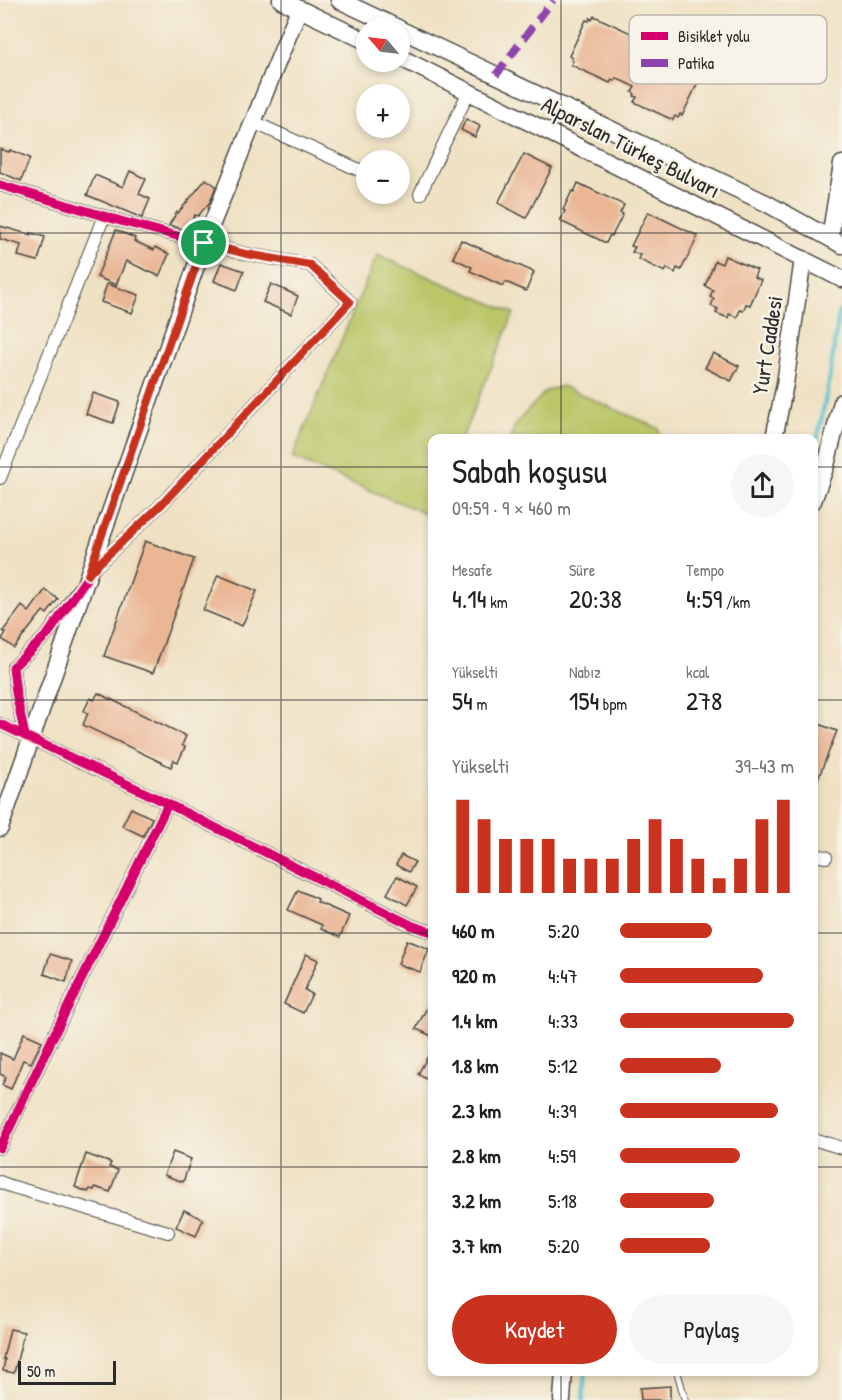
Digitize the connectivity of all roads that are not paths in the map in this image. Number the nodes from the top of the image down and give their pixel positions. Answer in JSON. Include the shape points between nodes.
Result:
{"nodes":[{"id":1,"x":281,"y":0,"type":"edge"},
{"id":2,"x":339,"y":0,"type":"edge"},
{"id":3,"x":299,"y":9,"type":"junction"},
{"id":4,"x":376,"y":18,"type":"edge"},
{"id":5,"x":410,"y":34,"type":"edge"},
{"id":6,"x":356,"y":36,"type":"edge"},
{"id":7,"x":410,"y":62,"type":"edge"},
{"id":8,"x":469,"y":91,"type":"junction"},
{"id":9,"x":253,"y":122,"type":"junction"},
{"id":10,"x":842,"y":164,"type":"edge"},
{"id":11,"x":356,"y":168,"type":"edge"},
{"id":12,"x":0,"y":185,"type":"edge"},
{"id":13,"x":420,"y":194,"type":"dead end"},
{"id":14,"x":104,"y":216,"type":"junction"},
{"id":15,"x":836,"y":242,"type":"edge"},
{"id":16,"x":204,"y":243,"type":"junction"},
{"id":17,"x":803,"y":259,"type":"junction"},
{"id":18,"x":842,"y":279,"type":"edge"},
{"id":19,"x":842,"y":402,"type":"edge"},
{"id":20,"x":775,"y":434,"type":"edge"},
{"id":21,"x":0,"y":478,"type":"edge"},
{"id":22,"x":818,"y":487,"type":"edge"},
{"id":23,"x":88,"y":575,"type":"junction"},
{"id":24,"x":0,"y":724,"type":"edge"},
{"id":25,"x":28,"y":737,"type":"junction"},
{"id":26,"x":168,"y":804,"type":"junction"},
{"id":27,"x":0,"y":828,"type":"edge"},
{"id":28,"x":428,"y":931,"type":"edge"},
{"id":29,"x":818,"y":1141,"type":"edge"},
{"id":30,"x":0,"y":1148,"type":"edge"},
{"id":31,"x":842,"y":1148,"type":"edge"},
{"id":32,"x":0,"y":1182,"type":"edge"},
{"id":33,"x":168,"y":1232,"type":"dead end"},
{"id":34,"x":564,"y":1376,"type":"edge"},
{"id":35,"x":678,"y":1376,"type":"edge"},
{"id":36,"x":562,"y":1400,"type":"edge"},
{"id":37,"x":685,"y":1400,"type":"edge"}],
"edges":[{"from":1,"to":3,"type":"street"},
{"from":2,"to":4,"type":"street"},
{"from":3,"to":6,"type":"street"},
{"from":3,"to":9,"type":"street"},
{"from":5,"to":15,"type":"street","via":[[766,203]]},
{"from":7,"to":8,"type":"street","name":"Alparslan Türkeş Bulvarı"},
{"from":8,"to":13,"type":"street"},
{"from":8,"to":17,"type":"street","name":"Alparslan Türkeş Bulvarı"},
{"from":9,"to":11,"type":"street"},
{"from":9,"to":16,"type":"street"},
{"from":10,"to":15,"type":"street"},
{"from":12,"to":14,"type":"street"},
{"from":14,"to":16,"type":"street"},
{"from":14,"to":21,"type":"street"},
{"from":16,"to":23,"type":"street"},
{"from":16,"to":23,"type":"street","via":[[310,265],[350,302],[162,504]]},
{"from":17,"to":18,"type":"street","name":"Alparslan Türkeş Bulvarı"},
{"from":17,"to":20,"type":"street","name":"Yurt Caddesi"},
{"from":19,"to":22,"type":"street"},
{"from":23,"to":25,"type":"street"},
{"from":23,"to":25,"type":"street","via":[[48,634],[13,667]]},
{"from":24,"to":25,"type":"street"},
{"from":25,"to":26,"type":"street"},
{"from":25,"to":27,"type":"street"},
{"from":26,"to":28,"type":"street"},
{"from":26,"to":30,"type":"street"},
{"from":29,"to":31,"type":"street"},
{"from":32,"to":33,"type":"street"},
{"from":34,"to":36,"type":"street"},
{"from":35,"to":37,"type":"lane"}]}
